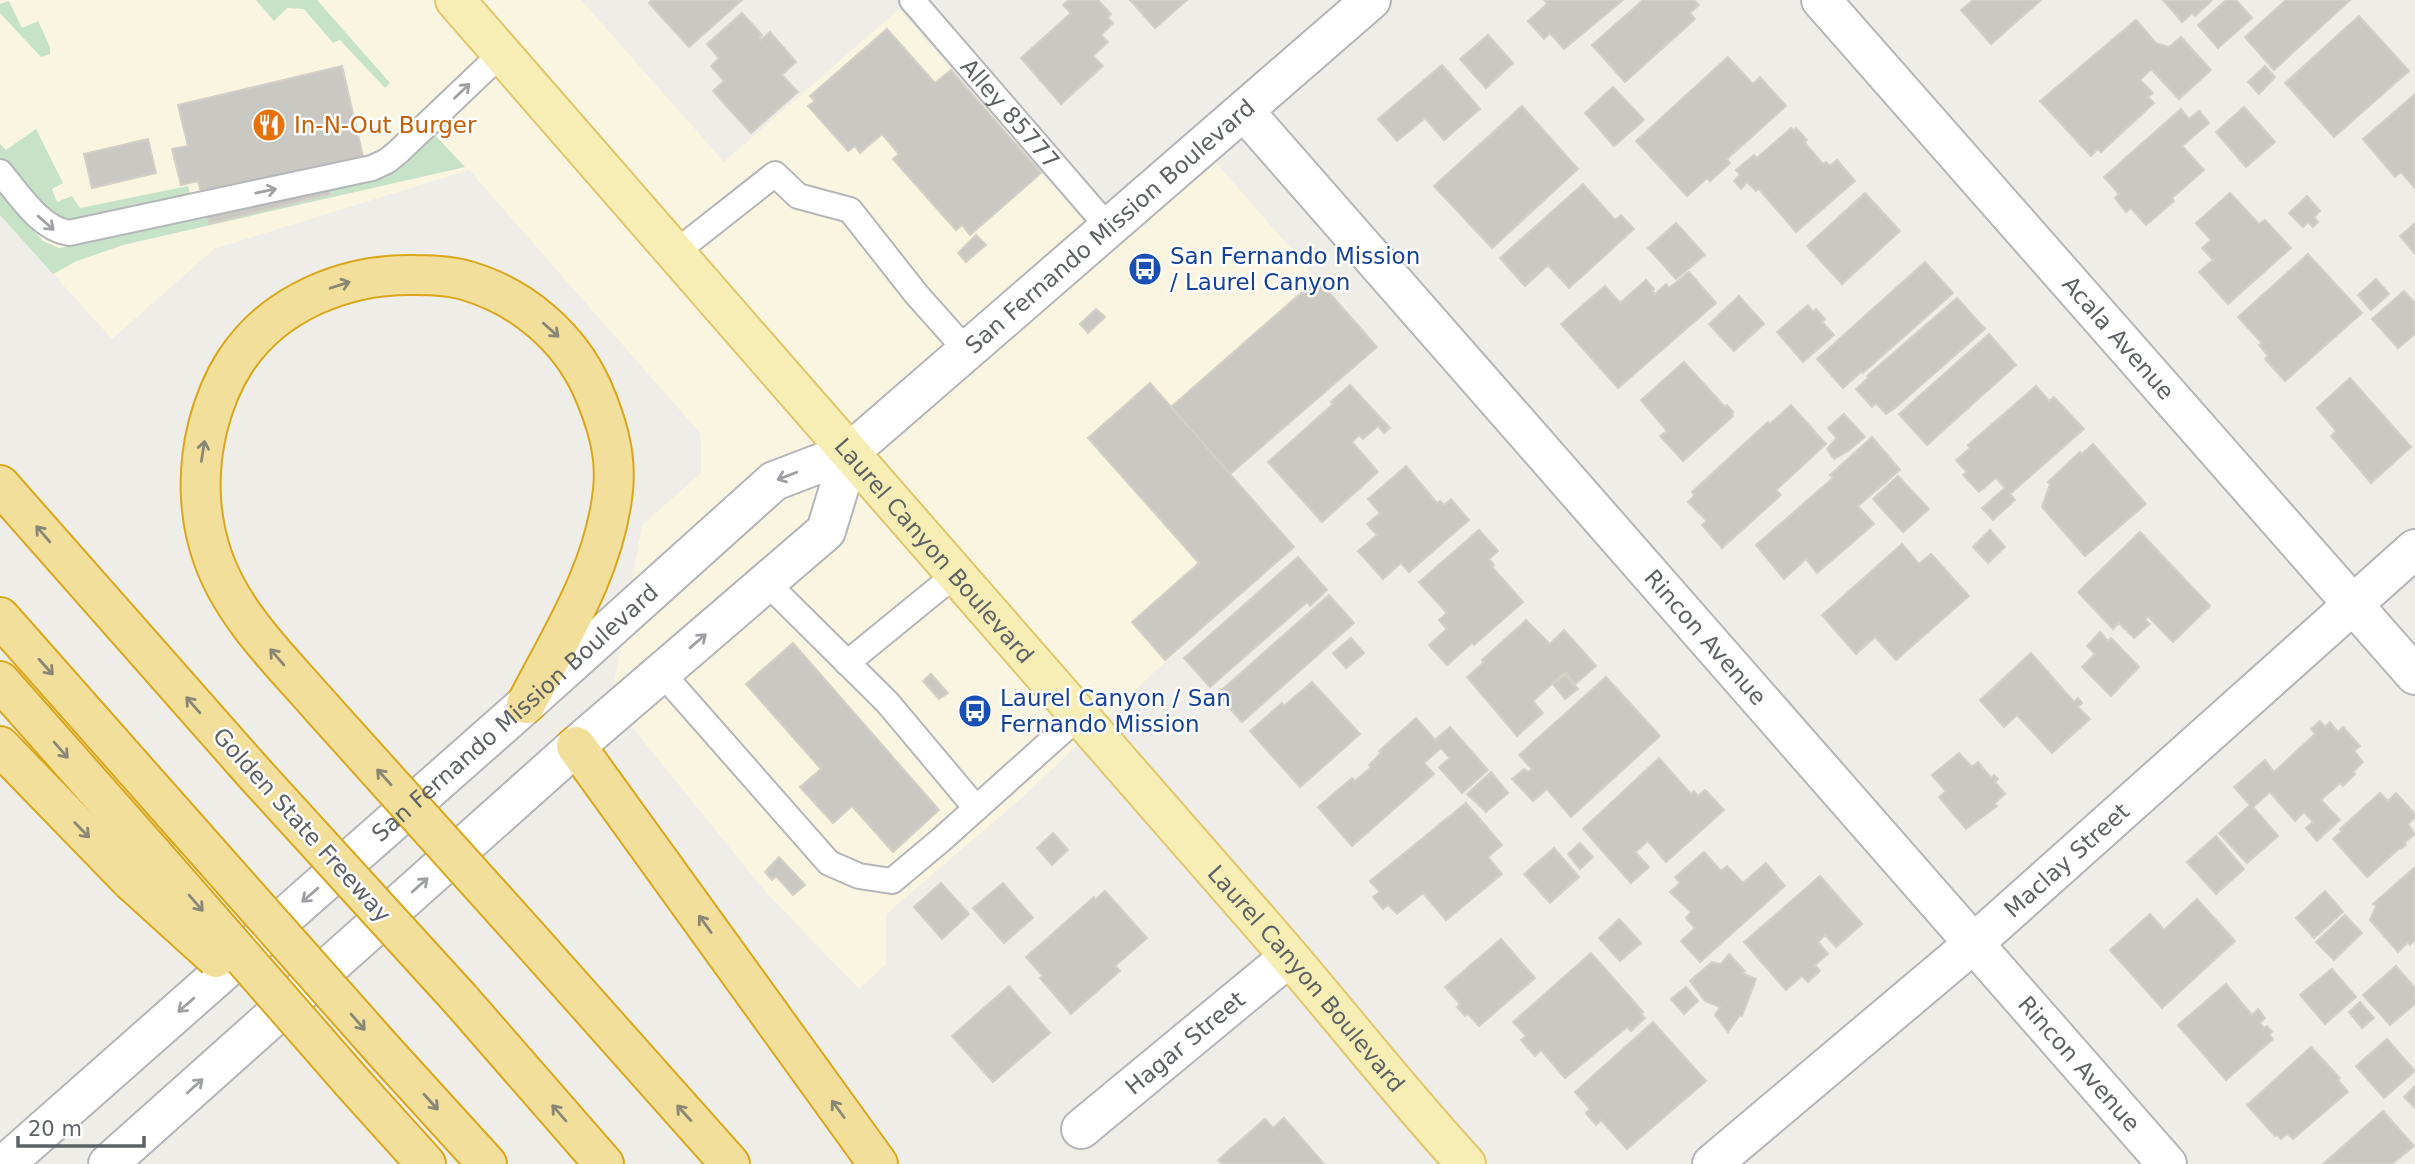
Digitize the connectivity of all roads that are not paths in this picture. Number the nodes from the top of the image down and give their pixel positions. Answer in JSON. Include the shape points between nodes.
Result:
{"nodes":[{"id":1,"x":455,"y":0,"type":"edge"},
{"id":2,"x":912,"y":0,"type":"edge"},
{"id":3,"x":1371,"y":0,"type":"edge"},
{"id":4,"x":1821,"y":0,"type":"edge"},
{"id":5,"x":502,"y":53,"type":"junction"},
{"id":6,"x":1244,"y":111,"type":"junction"},
{"id":7,"x":0,"y":172,"type":"edge"},
{"id":8,"x":1109,"y":228,"type":"junction"},
{"id":9,"x":676,"y":252,"type":"junction"},
{"id":10,"x":967,"y":351,"type":"junction"},
{"id":11,"x":850,"y":452,"type":"junction"},
{"id":12,"x":0,"y":485,"type":"edge"},
{"id":13,"x":2415,"y":549,"type":"edge"},
{"id":14,"x":956,"y":574,"type":"junction"},
{"id":15,"x":766,"y":582,"type":"junction"},
{"id":16,"x":2353,"y":604,"type":"junction"},
{"id":17,"x":0,"y":617,"type":"edge"},
{"id":18,"x":847,"y":663,"type":"junction"},
{"id":19,"x":661,"y":673,"type":"junction"},
{"id":20,"x":2415,"y":675,"type":"edge"},
{"id":21,"x":0,"y":681,"type":"edge"},
{"id":22,"x":526,"y":704,"type":"junction"},
{"id":23,"x":1078,"y":717,"type":"junction"},
{"id":24,"x":0,"y":746,"type":"edge"},
{"id":25,"x":576,"y":746,"type":"junction"},
{"id":26,"x":976,"y":808,"type":"junction"},
{"id":27,"x":141,"y":867,"type":"junction"},
{"id":28,"x":1973,"y":944,"type":"junction"},
{"id":29,"x":1289,"y":957,"type":"junction"},
{"id":30,"x":1081,"y":1129,"type":"dead end"},
{"id":31,"x":5,"y":1164,"type":"edge"},
{"id":32,"x":108,"y":1164,"type":"edge"},
{"id":33,"x":426,"y":1164,"type":"edge"},
{"id":34,"x":487,"y":1164,"type":"edge"},
{"id":35,"x":604,"y":1164,"type":"edge"},
{"id":36,"x":730,"y":1164,"type":"edge"},
{"id":37,"x":878,"y":1164,"type":"edge"},
{"id":38,"x":1466,"y":1164,"type":"edge"},
{"id":39,"x":1712,"y":1164,"type":"edge"},
{"id":40,"x":2167,"y":1164,"type":"edge"}],
"edges":[{"from":1,"to":5,"type":"main road","name":"Laurel Canyon Boulevard"},
{"from":2,"to":8,"type":"lane","name":"Alley 85777"},
{"from":3,"to":6,"type":"street","name":"San Fernando Mission Boulevard"},
{"from":4,"to":16,"type":"street","name":"Acala Avenue"},
{"from":7,"to":5,"type":"lane","one_way":true,"via":[[43,221],[56,231],[69,233],[372,167],[398,152]]},
{"from":5,"to":9,"type":"main road","name":"Laurel Canyon Boulevard"},
{"from":6,"to":8,"type":"street","name":"San Fernando Mission Boulevard"},
{"from":6,"to":28,"type":"street","name":"Rincon Avenue"},
{"from":8,"to":10,"type":"street","name":"San Fernando Mission Boulevard"},
{"from":9,"to":10,"type":"lane","via":[[775,174],[798,196],[849,210]]},
{"from":9,"to":11,"type":"main road","name":"Laurel Canyon Boulevard"},
{"from":10,"to":11,"type":"street","name":"San Fernando Mission Boulevard"},
{"from":11,"to":14,"type":"main road","name":"Laurel Canyon Boulevard"},
{"from":11,"to":15,"type":"street","via":[[826,531]]},
{"from":11,"to":22,"type":"street","name":"San Fernando Mission Boulevard","one_way":true,"via":[[774,481]]},
{"from":35,"to":12,"type":"highway","name":"Golden State Freeway","one_way":true,"bridge":true},
{"from":13,"to":16,"type":"street","name":"Maclay Street"},
{"from":14,"to":18,"type":"lane"},
{"from":14,"to":23,"type":"main road","name":"Laurel Canyon Boulevard"},
{"from":15,"to":18,"type":"lane"},
{"from":19,"to":15,"type":"street","one_way":true},
{"from":16,"to":20,"type":"street","name":"Acala Avenue"},
{"from":16,"to":28,"type":"street","name":"Maclay Street"},
{"from":17,"to":34,"type":"highway","one_way":true,"bridge":true},
{"from":18,"to":26,"type":"lane","via":[[887,702]]},
{"from":19,"to":25,"type":"street"},
{"from":19,"to":26,"type":"lane","via":[[829,863],[859,876],[892,881]]},
{"from":21,"to":27,"type":"highway","one_way":true},
{"from":22,"to":31,"type":"street","name":"San Fernando Mission Boulevard","one_way":true},
{"from":36,"to":22,"type":"highway","one_way":true,"bridge":true,"via":[[322,708],[230,596],[213,559],[203,520],[199,477],[204,440],[216,397],[235,361],[263,329],[291,307],[323,290],[362,278],[397,274],[467,280],[501,293],[531,312],[560,338],[584,371],[612,451],[614,488],[607,531],[592,579]]},
{"from":23,"to":26,"type":"lane"},
{"from":23,"to":29,"type":"main road","name":"Laurel Canyon Boulevard"},
{"from":24,"to":27,"type":"highway","one_way":true},
{"from":32,"to":25,"type":"street","one_way":true},
{"from":37,"to":25,"type":"highway","one_way":true},
{"from":27,"to":33,"type":"highway","one_way":true,"bridge":true},
{"from":28,"to":39,"type":"street","name":"Maclay Street"},
{"from":28,"to":40,"type":"street","name":"Rincon Avenue"},
{"from":29,"to":30,"type":"street","name":"Hagar Street"},
{"from":29,"to":38,"type":"main road","name":"Laurel Canyon Boulevard"}]}
